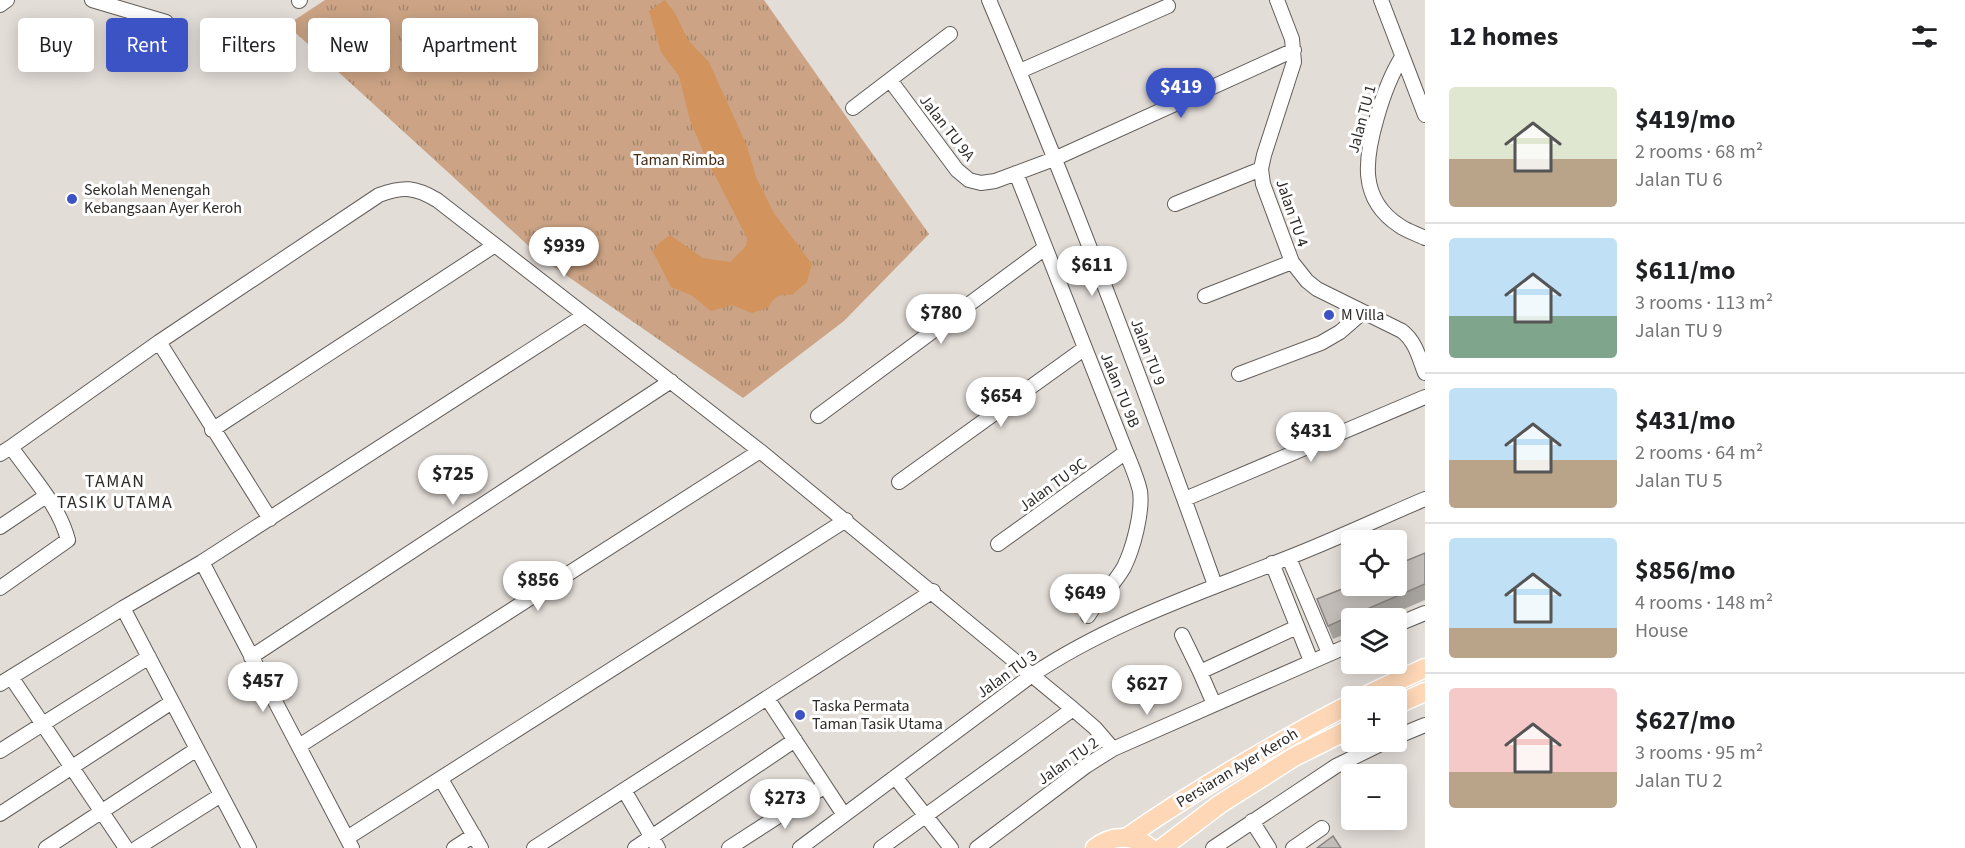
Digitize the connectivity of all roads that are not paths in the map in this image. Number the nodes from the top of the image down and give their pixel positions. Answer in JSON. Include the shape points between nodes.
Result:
{"nodes":[{"id":1,"x":7,"y":0,"type":"edge"},
{"id":2,"x":92,"y":0,"type":"edge"},
{"id":3,"x":989,"y":0,"type":"edge"},
{"id":4,"x":1277,"y":0,"type":"edge"},
{"id":5,"x":1381,"y":0,"type":"edge"},
{"id":6,"x":0,"y":5,"type":"edge"},
{"id":7,"x":1168,"y":6,"type":"dead end"},
{"id":8,"x":153,"y":18,"type":"edge"},
{"id":9,"x":950,"y":34,"type":"dead end"},
{"id":10,"x":1294,"y":50,"type":"junction"},
{"id":11,"x":1402,"y":57,"type":"junction"},
{"id":12,"x":1020,"y":71,"type":"junction"},
{"id":13,"x":890,"y":80,"type":"junction"},
{"id":14,"x":853,"y":108,"type":"dead end"},
{"id":15,"x":1425,"y":115,"type":"edge"},
{"id":16,"x":1054,"y":159,"type":"junction"},
{"id":17,"x":1262,"y":169,"type":"junction"},
{"id":18,"x":1016,"y":174,"type":"junction"},
{"id":19,"x":1175,"y":204,"type":"dead end"},
{"id":20,"x":1425,"y":238,"type":"edge"},
{"id":21,"x":495,"y":245,"type":"junction"},
{"id":22,"x":1045,"y":248,"type":"junction"},
{"id":23,"x":1292,"y":262,"type":"junction"},
{"id":24,"x":1205,"y":296,"type":"dead end"},
{"id":25,"x":1363,"y":312,"type":"junction"},
{"id":26,"x":585,"y":315,"type":"junction"},
{"id":27,"x":159,"y":342,"type":"junction"},
{"id":28,"x":1085,"y":348,"type":"junction"},
{"id":29,"x":1239,"y":374,"type":"dead end"},
{"id":30,"x":1425,"y":374,"type":"edge"},
{"id":31,"x":671,"y":381,"type":"junction"},
{"id":32,"x":1425,"y":397,"type":"edge"},
{"id":33,"x":818,"y":416,"type":"dead end"},
{"id":34,"x":212,"y":430,"type":"junction"},
{"id":35,"x":6,"y":451,"type":"edge"},
{"id":36,"x":760,"y":451,"type":"junction"},
{"id":37,"x":1126,"y":452,"type":"junction"},
{"id":38,"x":899,"y":482,"type":"dead end"},
{"id":39,"x":46,"y":496,"type":"junction"},
{"id":40,"x":1185,"y":499,"type":"junction"},
{"id":41,"x":1425,"y":499,"type":"edge"},
{"id":42,"x":270,"y":519,"type":"junction"},
{"id":43,"x":846,"y":520,"type":"junction"},
{"id":44,"x":0,"y":527,"type":"edge"},
{"id":45,"x":998,"y":544,"type":"dead end"},
{"id":46,"x":1289,"y":558,"type":"junction"},
{"id":47,"x":202,"y":562,"type":"junction"},
{"id":48,"x":1272,"y":563,"type":"junction"},
{"id":49,"x":1215,"y":585,"type":"junction"},
{"id":50,"x":0,"y":588,"type":"edge"},
{"id":51,"x":933,"y":591,"type":"junction"},
{"id":52,"x":123,"y":608,"type":"junction"},
{"id":53,"x":1425,"y":613,"type":"edge"},
{"id":54,"x":1088,"y":616,"type":"dead end"},
{"id":55,"x":1407,"y":620,"type":"edge"},
{"id":56,"x":1298,"y":627,"type":"junction"},
{"id":57,"x":1182,"y":635,"type":"dead end"},
{"id":58,"x":1341,"y":648,"type":"edge"},
{"id":59,"x":1329,"y":653,"type":"junction"},
{"id":60,"x":149,"y":657,"type":"junction"},
{"id":61,"x":251,"y":657,"type":"junction"},
{"id":62,"x":1311,"y":661,"type":"junction"},
{"id":63,"x":1425,"y":668,"type":"edge"},
{"id":64,"x":1200,"y":672,"type":"junction"},
{"id":65,"x":1032,"y":675,"type":"junction"},
{"id":66,"x":5,"y":680,"type":"edge"},
{"id":67,"x":1386,"y":686,"type":"edge"},
{"id":68,"x":1425,"y":692,"type":"edge"},
{"id":69,"x":767,"y":698,"type":"junction"},
{"id":70,"x":1407,"y":700,"type":"edge"},
{"id":71,"x":172,"y":702,"type":"junction"},
{"id":72,"x":1214,"y":704,"type":"junction"},
{"id":73,"x":1073,"y":709,"type":"junction"},
{"id":74,"x":1341,"y":709,"type":"edge"},
{"id":75,"x":43,"y":724,"type":"junction"},
{"id":76,"x":1425,"y":725,"type":"edge"},
{"id":77,"x":1407,"y":732,"type":"edge"},
{"id":78,"x":1341,"y":734,"type":"edge"},
{"id":79,"x":795,"y":740,"type":"junction"},
{"id":80,"x":298,"y":746,"type":"junction"},
{"id":81,"x":197,"y":749,"type":"junction"},
{"id":82,"x":1113,"y":749,"type":"junction"},
{"id":83,"x":0,"y":751,"type":"edge"},
{"id":84,"x":1365,"y":752,"type":"edge"},
{"id":85,"x":72,"y":767,"type":"junction"},
{"id":86,"x":895,"y":777,"type":"junction"},
{"id":87,"x":441,"y":779,"type":"junction"},
{"id":88,"x":825,"y":786,"type":"junction"},
{"id":89,"x":624,"y":790,"type":"junction"},
{"id":90,"x":221,"y":795,"type":"junction"},
{"id":91,"x":101,"y":811,"type":"junction"},
{"id":92,"x":0,"y":814,"type":"edge"},
{"id":93,"x":844,"y":815,"type":"junction"},
{"id":94,"x":926,"y":816,"type":"junction"},
{"id":95,"x":1252,"y":821,"type":"junction"},
{"id":96,"x":1322,"y":828,"type":"dead end"},
{"id":97,"x":474,"y":835,"type":"junction"},
{"id":98,"x":1126,"y":838,"type":"junction"},
{"id":99,"x":350,"y":843,"type":"edge"},
{"id":100,"x":655,"y":843,"type":"edge"},
{"id":101,"x":244,"y":846,"type":"edge"},
{"id":102,"x":46,"y":848,"type":"edge"},
{"id":103,"x":126,"y":848,"type":"edge"},
{"id":104,"x":137,"y":848,"type":"edge"},
{"id":105,"x":454,"y":848,"type":"edge"},
{"id":106,"x":481,"y":848,"type":"edge"},
{"id":107,"x":534,"y":848,"type":"edge"},
{"id":108,"x":635,"y":848,"type":"edge"},
{"id":109,"x":729,"y":848,"type":"edge"},
{"id":110,"x":800,"y":848,"type":"edge"},
{"id":111,"x":881,"y":848,"type":"edge"},
{"id":112,"x":951,"y":848,"type":"edge"},
{"id":113,"x":977,"y":848,"type":"edge"},
{"id":114,"x":1095,"y":848,"type":"edge"},
{"id":115,"x":1150,"y":848,"type":"edge"},
{"id":116,"x":1162,"y":848,"type":"edge"},
{"id":117,"x":1213,"y":848,"type":"edge"},
{"id":118,"x":1269,"y":848,"type":"edge"},
{"id":119,"x":1293,"y":848,"type":"edge"}],
"edges":[{"from":1,"to":6,"type":"street"},
{"from":2,"to":8,"type":"street"},
{"from":3,"to":12,"type":"street","name":"Jalan TU 9"},
{"from":4,"to":10,"type":"street","name":"Jalan TU 4"},
{"from":5,"to":11,"type":"street"},
{"from":7,"to":12,"type":"street"},
{"from":9,"to":13,"type":"street"},
{"from":10,"to":16,"type":"street","name":"Jalan TU 9A"},
{"from":10,"to":17,"type":"street","name":"Jalan TU 4","via":[[1291,75]]},
{"from":11,"to":15,"type":"street"},
{"from":11,"to":20,"type":"street","name":"Jalan TU 1","via":[[1387,85],[1371,136],[1367,175],[1369,187],[1386,214]]},
{"from":12,"to":16,"type":"street","name":"Jalan TU 9"},
{"from":13,"to":14,"type":"street"},
{"from":13,"to":18,"type":"street","name":"Jalan TU 9A","via":[[957,170],[969,180],[981,183]]},
{"from":16,"to":18,"type":"street","name":"Jalan TU 9A"},
{"from":16,"to":40,"type":"street","name":"Jalan TU 9"},
{"from":17,"to":19,"type":"street"},
{"from":17,"to":23,"type":"street","name":"Jalan TU 4","via":[[1263,184]]},
{"from":18,"to":22,"type":"street","name":"Jalan TU 9B"},
{"from":21,"to":26,"type":"street"},
{"from":21,"to":27,"type":"street","via":[[424,192],[395,189],[380,195]]},
{"from":21,"to":34,"type":"street"},
{"from":22,"to":28,"type":"street","name":"Jalan TU 9B"},
{"from":22,"to":33,"type":"street"},
{"from":23,"to":24,"type":"street"},
{"from":23,"to":25,"type":"street","name":"Jalan TU 4","via":[[1317,289]]},
{"from":25,"to":29,"type":"street","via":[[1321,343]]},
{"from":25,"to":30,"type":"street","name":"Jalan TU 4","via":[[1409,337]]},
{"from":26,"to":31,"type":"street"},
{"from":26,"to":42,"type":"street"},
{"from":27,"to":34,"type":"street"},
{"from":27,"to":35,"type":"street"},
{"from":28,"to":37,"type":"street","name":"Jalan TU 9B"},
{"from":28,"to":38,"type":"street"},
{"from":31,"to":36,"type":"street"},
{"from":31,"to":61,"type":"street"},
{"from":32,"to":40,"type":"street"},
{"from":34,"to":42,"type":"street"},
{"from":35,"to":39,"type":"street"},
{"from":36,"to":43,"type":"street"},
{"from":36,"to":80,"type":"street"},
{"from":37,"to":45,"type":"street","name":"Jalan TU 9C"},
{"from":37,"to":54,"type":"street","name":"Jalan TU 9B","via":[[1140,492],[1133,542],[1124,566]]},
{"from":39,"to":44,"type":"street"},
{"from":39,"to":50,"type":"street","via":[[68,540]]},
{"from":40,"to":49,"type":"street","name":"Jalan TU 9"},
{"from":41,"to":46,"type":"street","name":"Jalan TU 3"},
{"from":42,"to":47,"type":"street"},
{"from":43,"to":51,"type":"street"},
{"from":43,"to":87,"type":"street"},
{"from":46,"to":48,"type":"street","name":"Jalan TU 3"},
{"from":46,"to":59,"type":"street","via":[[1314,602]]},
{"from":47,"to":52,"type":"street"},
{"from":47,"to":61,"type":"street"},
{"from":48,"to":49,"type":"street","name":"Jalan TU 3"},
{"from":48,"to":56,"type":"street"},
{"from":49,"to":65,"type":"street","name":"Jalan TU 3","via":[[1085,643]]},
{"from":51,"to":65,"type":"street"},
{"from":51,"to":69,"type":"street"},
{"from":52,"to":60,"type":"street"},
{"from":52,"to":66,"type":"street"},
{"from":53,"to":55,"type":"street"},
{"from":56,"to":62,"type":"street"},
{"from":56,"to":64,"type":"street"},
{"from":57,"to":64,"type":"street"},
{"from":58,"to":59,"type":"street","name":"Jalan TU 2"},
{"from":59,"to":62,"type":"street","name":"Jalan TU 2"},
{"from":60,"to":71,"type":"street"},
{"from":60,"to":75,"type":"street"},
{"from":61,"to":80,"type":"street"},
{"from":62,"to":72,"type":"street","name":"Jalan TU 2"},
{"from":63,"to":67,"type":"main road"},
{"from":64,"to":72,"type":"street"},
{"from":65,"to":73,"type":"street"},
{"from":65,"to":86,"type":"street","name":"Jalan TU 3"},
{"from":66,"to":75,"type":"street"},
{"from":68,"to":70,"type":"main road"},
{"from":69,"to":79,"type":"street"},
{"from":69,"to":89,"type":"street"},
{"from":71,"to":81,"type":"street"},
{"from":71,"to":85,"type":"street"},
{"from":72,"to":82,"type":"street","name":"Jalan TU 2"},
{"from":73,"to":82,"type":"street"},
{"from":73,"to":94,"type":"street"},
{"from":74,"to":98,"type":"main road","name":"Persiaran Ayer Keroh","via":[[1248,760]]},
{"from":75,"to":83,"type":"street"},
{"from":75,"to":85,"type":"street"},
{"from":76,"to":77,"type":"street"},
{"from":78,"to":116,"type":"main road","name":"Persiaran Ayer Keroh","via":[[1294,757],[1220,804]]},
{"from":79,"to":88,"type":"street"},
{"from":79,"to":100,"type":"street"},
{"from":80,"to":99,"type":"street"},
{"from":81,"to":90,"type":"street"},
{"from":81,"to":91,"type":"street"},
{"from":82,"to":113,"type":"street","name":"Jalan TU 2"},
{"from":84,"to":95,"type":"street"},
{"from":85,"to":91,"type":"street"},
{"from":85,"to":92,"type":"street"},
{"from":86,"to":93,"type":"street","name":"Jalan TU 3"},
{"from":86,"to":94,"type":"street"},
{"from":87,"to":97,"type":"street"},
{"from":87,"to":99,"type":"street"},
{"from":88,"to":93,"type":"street"},
{"from":88,"to":109,"type":"street"},
{"from":89,"to":100,"type":"street"},
{"from":89,"to":107,"type":"street"},
{"from":90,"to":101,"type":"street"},
{"from":90,"to":104,"type":"street"},
{"from":91,"to":102,"type":"street"},
{"from":91,"to":103,"type":"street"},
{"from":93,"to":110,"type":"street","name":"Jalan TU 3"},
{"from":94,"to":111,"type":"street"},
{"from":94,"to":112,"type":"street"},
{"from":95,"to":117,"type":"street"},
{"from":95,"to":118,"type":"street"},
{"from":96,"to":119,"type":"street"},
{"from":97,"to":105,"type":"street"},
{"from":97,"to":106,"type":"street"},
{"from":98,"to":114,"type":"main road","via":[[1113,838]]},
{"from":98,"to":115,"type":"main road"},
{"from":100,"to":108,"type":"street"}]}
